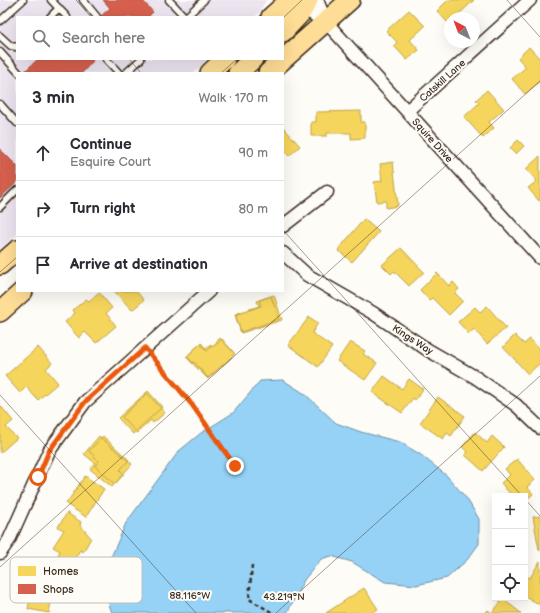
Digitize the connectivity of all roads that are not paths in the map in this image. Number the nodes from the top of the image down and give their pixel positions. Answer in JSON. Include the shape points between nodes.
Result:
{"nodes":[{"id":1,"x":23,"y":0,"type":"edge"},
{"id":2,"x":51,"y":0,"type":"edge"},
{"id":3,"x":83,"y":0,"type":"edge"},
{"id":4,"x":169,"y":0,"type":"edge"},
{"id":5,"x":204,"y":0,"type":"edge"},
{"id":6,"x":329,"y":0,"type":"edge"},
{"id":7,"x":350,"y":0,"type":"edge"},
{"id":8,"x":530,"y":0,"type":"edge"},
{"id":9,"x":299,"y":1,"type":"edge"},
{"id":10,"x":59,"y":8,"type":"junction"},
{"id":11,"x":51,"y":16,"type":"edge"},
{"id":12,"x":66,"y":16,"type":"edge"},
{"id":13,"x":96,"y":16,"type":"edge"},
{"id":14,"x":185,"y":16,"type":"edge"},
{"id":15,"x":187,"y":16,"type":"edge"},
{"id":16,"x":273,"y":16,"type":"edge"},
{"id":17,"x":0,"y":21,"type":"edge"},
{"id":18,"x":326,"y":22,"type":"junction"},
{"id":19,"x":284,"y":31,"type":"edge"},
{"id":20,"x":0,"y":36,"type":"edge"},
{"id":21,"x":16,"y":48,"type":"edge"},
{"id":22,"x":0,"y":52,"type":"edge"},
{"id":23,"x":284,"y":59,"type":"edge"},
{"id":24,"x":107,"y":60,"type":"edge"},
{"id":25,"x":137,"y":60,"type":"edge"},
{"id":26,"x":224,"y":60,"type":"edge"},
{"id":27,"x":252,"y":60,"type":"edge"},
{"id":28,"x":283,"y":60,"type":"edge"},
{"id":29,"x":18,"y":72,"type":"edge"},
{"id":30,"x":118,"y":72,"type":"edge"},
{"id":31,"x":127,"y":72,"type":"edge"},
{"id":32,"x":211,"y":72,"type":"edge"},
{"id":33,"x":239,"y":72,"type":"edge"},
{"id":34,"x":269,"y":72,"type":"edge"},
{"id":35,"x":0,"y":104,"type":"edge"},
{"id":36,"x":407,"y":111,"type":"junction"},
{"id":37,"x":16,"y":122,"type":"edge"},
{"id":38,"x":16,"y":191,"type":"edge"},
{"id":39,"x":327,"y":192,"type":"dead end"},
{"id":40,"x":0,"y":207,"type":"edge"},
{"id":41,"x":284,"y":225,"type":"edge"},
{"id":42,"x":16,"y":251,"type":"edge"},
{"id":43,"x":284,"y":254,"type":"edge"},
{"id":44,"x":540,"y":258,"type":"edge"},
{"id":45,"x":0,"y":265,"type":"edge"},
{"id":46,"x":22,"y":292,"type":"edge"},
{"id":47,"x":208,"y":292,"type":"edge"},
{"id":48,"x":0,"y":312,"type":"edge"},
{"id":49,"x":540,"y":428,"type":"edge"},
{"id":50,"x":0,"y":553,"type":"edge"}],
"edges":[{"from":1,"to":17,"type":"lane"},
{"from":2,"to":10,"type":"lane"},
{"from":3,"to":13,"type":"lane"},
{"from":4,"to":14,"type":"lane"},
{"from":5,"to":15,"type":"lane"},
{"from":6,"to":18,"type":"main road"},
{"from":7,"to":18,"type":"main road"},
{"from":8,"to":36,"type":"street","name":"Catskill Lane"},
{"from":9,"to":16,"type":"main road"},
{"from":9,"to":18,"type":"street","name":"Squire Drive"},
{"from":9,"to":19,"type":"main road","via":[[300,14]]},
{"from":10,"to":11,"type":"lane"},
{"from":10,"to":12,"type":"lane"},
{"from":18,"to":23,"type":"main road"},
{"from":18,"to":36,"type":"street","name":"Squire Drive"},
{"from":20,"to":21,"type":"lane"},
{"from":22,"to":29,"type":"lane"},
{"from":24,"to":30,"type":"lane"},
{"from":25,"to":31,"type":"lane"},
{"from":26,"to":32,"type":"main road"},
{"from":27,"to":33,"type":"main road"},
{"from":28,"to":34,"type":"main road"},
{"from":35,"to":37,"type":"lane"},
{"from":36,"to":44,"type":"street","name":"Squire Drive"},
{"from":38,"to":40,"type":"lane"},
{"from":39,"to":41,"type":"street"},
{"from":42,"to":45,"type":"main road"},
{"from":43,"to":49,"type":"street","name":"Kings Way","via":[[307,275],[373,313],[516,405]]},
{"from":46,"to":48,"type":"main road"},
{"from":47,"to":50,"type":"street","via":[[85,402],[49,451],[9,540]]}]}
